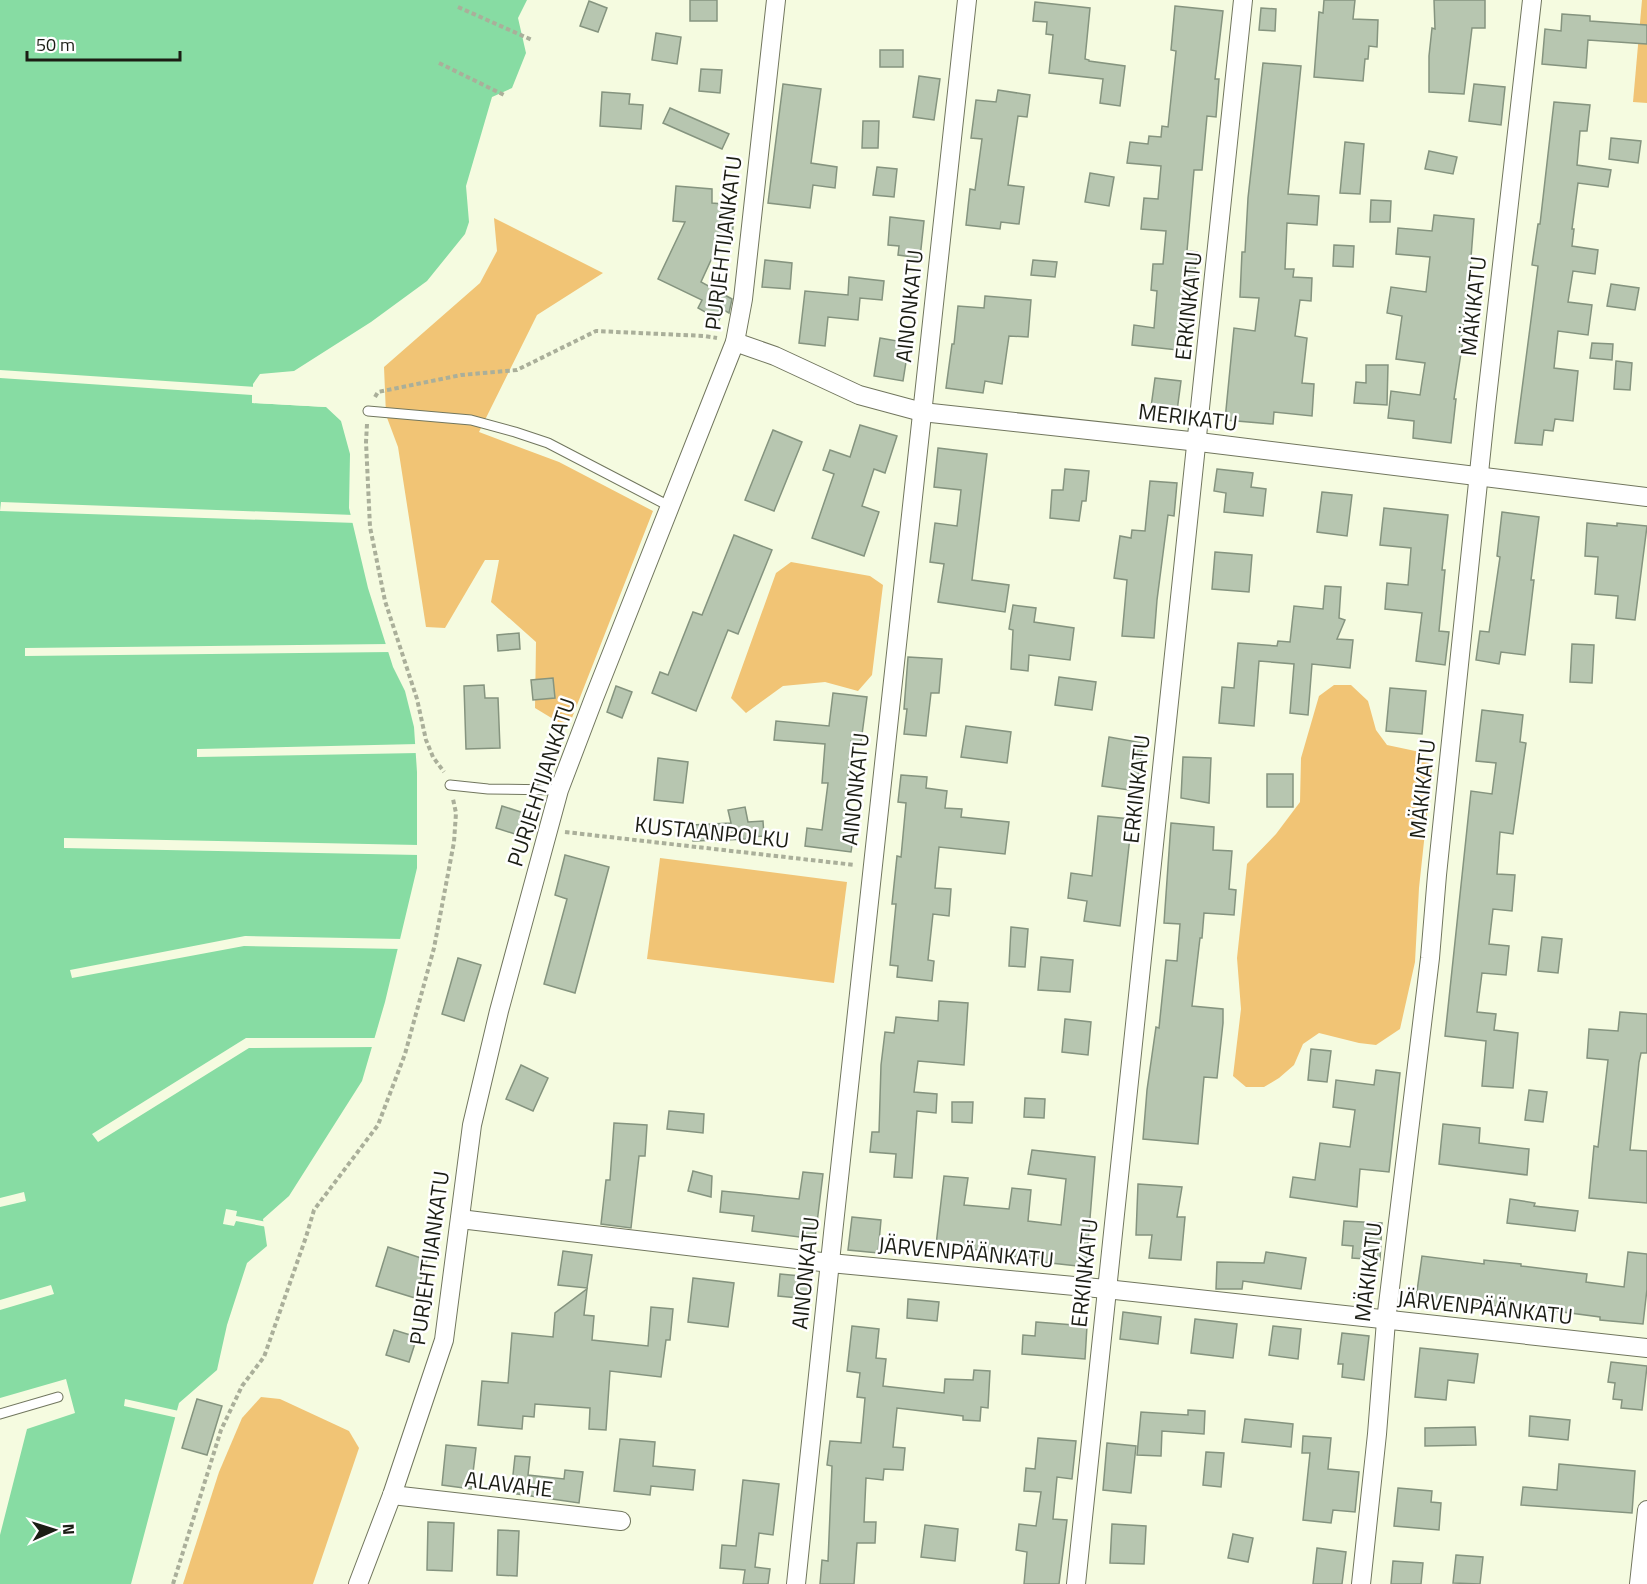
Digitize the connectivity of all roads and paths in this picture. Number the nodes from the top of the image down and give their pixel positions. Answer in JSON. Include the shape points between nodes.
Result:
{"nodes":[{"id":1,"x":776,"y":0,"type":"edge"},
{"id":2,"x":967,"y":0,"type":"edge"},
{"id":3,"x":1243,"y":0,"type":"edge"},
{"id":4,"x":1532,"y":0,"type":"edge"},
{"id":5,"x":458,"y":7,"type":"dead end"},
{"id":6,"x":532,"y":40,"type":"dead end"},
{"id":7,"x":439,"y":63,"type":"dead end"},
{"id":8,"x":506,"y":96,"type":"dead end"},
{"id":9,"x":735,"y":342,"type":"junction"},
{"id":10,"x":368,"y":411,"type":"junction"},
{"id":11,"x":922,"y":412,"type":"junction"},
{"id":12,"x":1199,"y":442,"type":"junction"},
{"id":13,"x":1479,"y":477,"type":"junction"},
{"id":14,"x":1647,"y":496,"type":"edge"},
{"id":15,"x":669,"y":506,"type":"junction"},
{"id":16,"x":450,"y":785,"type":"junction"},
{"id":17,"x":559,"y":790,"type":"junction"},
{"id":18,"x":548,"y":830,"type":"junction"},
{"id":19,"x":871,"y":867,"type":"junction"},
{"id":20,"x":460,"y":1219,"type":"junction"},
{"id":21,"x":830,"y":1263,"type":"junction"},
{"id":22,"x":1106,"y":1289,"type":"junction"},
{"id":23,"x":1386,"y":1321,"type":"junction"},
{"id":24,"x":1647,"y":1348,"type":"edge"},
{"id":25,"x":58,"y":1397,"type":"dead end"},
{"id":26,"x":0,"y":1414,"type":"edge"},
{"id":27,"x":392,"y":1495,"type":"junction"},
{"id":28,"x":1647,"y":1510,"type":"edge"},
{"id":29,"x":621,"y":1521,"type":"dead end"},
{"id":30,"x":173,"y":1584,"type":"edge"},
{"id":31,"x":358,"y":1584,"type":"edge"},
{"id":32,"x":796,"y":1584,"type":"edge"},
{"id":33,"x":1076,"y":1584,"type":"edge"},
{"id":34,"x":1361,"y":1584,"type":"edge"},
{"id":35,"x":1639,"y":1584,"type":"edge"}],
"edges":[{"from":1,"to":9,"type":"street","name":"PURJEHTIJANKATU"},
{"from":2,"to":11,"type":"street","name":"AINONKATU"},
{"from":3,"to":12,"type":"street","name":"ERKINKATU"},
{"from":4,"to":13,"type":"street","name":"MÄKIKATU"},
{"from":5,"to":6,"type":"path"},
{"from":7,"to":8,"type":"path"},
{"from":9,"to":10,"type":"path","via":[[705,336],[596,331],[517,370],[461,375],[378,392]]},
{"from":9,"to":11,"type":"street","name":"MERIKATU","via":[[860,394]]},
{"from":9,"to":15,"type":"street","name":"PURJEHTIJANKATU"},
{"from":10,"to":15,"type":"lane","via":[[471,420],[514,432],[548,443]]},
{"from":10,"to":16,"type":"path","via":[[370,527],[385,601],[426,740]]},
{"from":11,"to":12,"type":"street","name":"MERIKATU"},
{"from":11,"to":19,"type":"street","name":"AINONKATU"},
{"from":12,"to":13,"type":"street","name":"MERIKATU"},
{"from":12,"to":22,"type":"street","name":"ERKINKATU"},
{"from":13,"to":14,"type":"street","name":"MERIKATU"},
{"from":13,"to":23,"type":"street","name":"MÄKIKATU","via":[[1430,958]]},
{"from":15,"to":17,"type":"street","name":"PURJEHTIJANKATU"},
{"from":16,"to":17,"type":"lane"},
{"from":16,"to":30,"type":"path","via":[[456,813],[454,842],[434,948],[405,1054],[378,1125],[314,1210],[264,1357],[242,1386],[221,1430]]},
{"from":17,"to":18,"type":"street","name":"PURJEHTIJANKATU"},
{"from":18,"to":19,"type":"path","name":"KUSTAANPOLKU"},
{"from":18,"to":20,"type":"street","name":"PURJEHTIJANKATU","via":[[472,1125]]},
{"from":19,"to":21,"type":"street","name":"AINONKATU"},
{"from":20,"to":21,"type":"street","name":"JÄRVENPÄÄNKATU"},
{"from":20,"to":27,"type":"street","name":"PURJEHTIJANKATU","via":[[444,1340]]},
{"from":21,"to":22,"type":"street","name":"JÄRVENPÄÄNKATU"},
{"from":21,"to":32,"type":"street","name":"AINONKATU"},
{"from":22,"to":23,"type":"street","name":"JÄRVENPÄÄNKATU"},
{"from":22,"to":33,"type":"street","name":"ERKINKATU"},
{"from":23,"to":24,"type":"street","name":"JÄRVENPÄÄNKATU"},
{"from":23,"to":34,"type":"street","name":"MÄKIKATU"},
{"from":25,"to":26,"type":"lane"},
{"from":27,"to":29,"type":"street","name":"ALAVAHE"},
{"from":27,"to":31,"type":"street","name":"PURJEHTIJANKATU"},
{"from":28,"to":35,"type":"street"}]}
